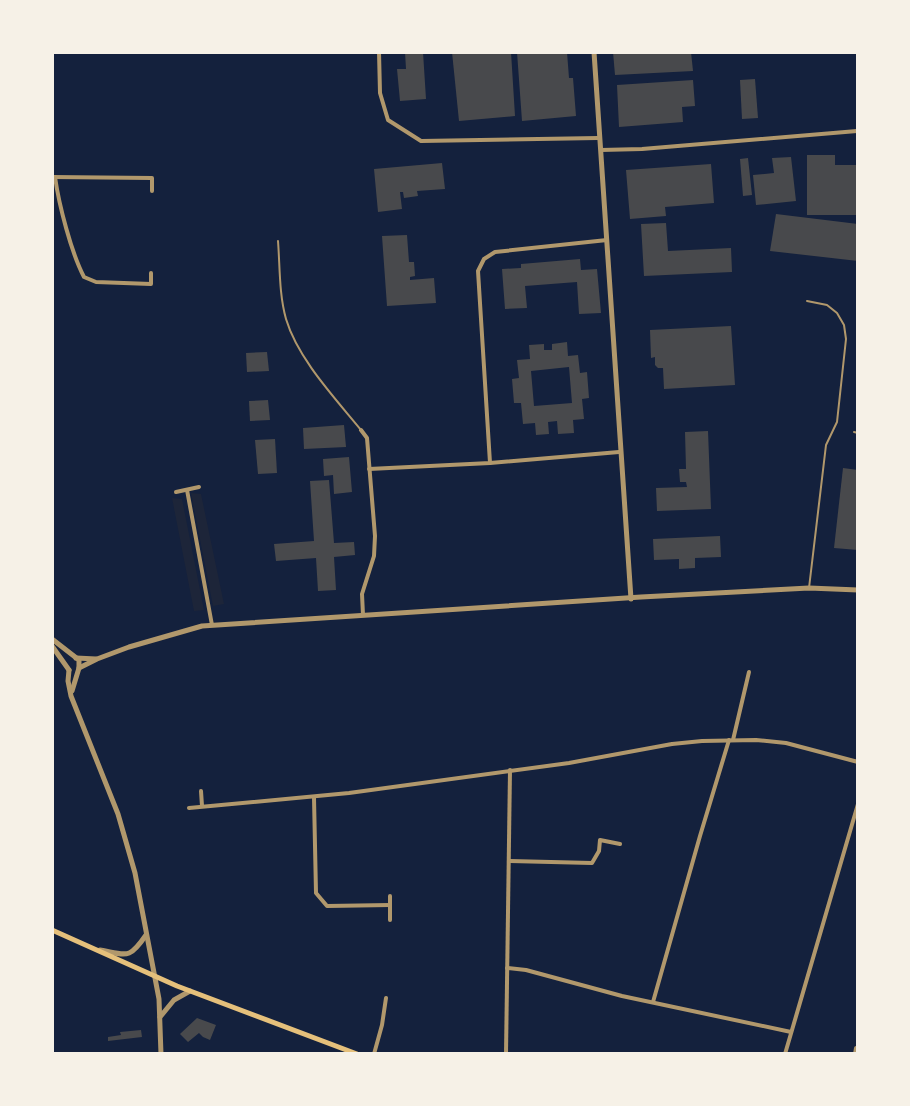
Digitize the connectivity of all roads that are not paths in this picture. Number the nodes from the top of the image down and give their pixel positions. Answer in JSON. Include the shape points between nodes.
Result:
{"nodes":[{"id":1,"x":379,"y":52,"type":"edge"},
{"id":2,"x":594,"y":52,"type":"edge"},
{"id":3,"x":857,"y":130,"type":"edge"},
{"id":4,"x":598,"y":138,"type":"junction"},
{"id":5,"x":600,"y":150,"type":"junction"},
{"id":6,"x":54,"y":177,"type":"edge"},
{"id":7,"x":152,"y":191,"type":"dead end"},
{"id":8,"x":607,"y":240,"type":"junction"},
{"id":9,"x":278,"y":241,"type":"dead end"},
{"id":10,"x":151,"y":273,"type":"dead end"},
{"id":11,"x":807,"y":301,"type":"dead end"},
{"id":12,"x":361,"y":430,"type":"joint"},
{"id":13,"x":620,"y":452,"type":"junction"},
{"id":14,"x":489,"y":463,"type":"junction"},
{"id":15,"x":369,"y":469,"type":"junction"},
{"id":16,"x":198,"y":487,"type":"dead end"},
{"id":17,"x":187,"y":490,"type":"junction"},
{"id":18,"x":176,"y":492,"type":"dead end"},
{"id":19,"x":809,"y":588,"type":"junction"},
{"id":20,"x":858,"y":590,"type":"edge"},
{"id":21,"x":631,"y":599,"type":"junction"},
{"id":22,"x":363,"y":615,"type":"junction"},
{"id":23,"x":212,"y":625,"type":"junction"},
{"id":24,"x":52,"y":639,"type":"edge"},
{"id":25,"x":52,"y":646,"type":"edge"},
{"id":26,"x":75,"y":658,"type":"junction"},
{"id":27,"x":97,"y":659,"type":"junction"},
{"id":28,"x":68,"y":667,"type":"junction"},
{"id":29,"x":78,"y":669,"type":"junction"},
{"id":30,"x":749,"y":672,"type":"dead end"},
{"id":31,"x":71,"y":696,"type":"junction"},
{"id":32,"x":731,"y":740,"type":"junction"},
{"id":33,"x":858,"y":762,"type":"edge"},
{"id":34,"x":510,"y":770,"type":"junction"},
{"id":35,"x":201,"y":790,"type":"dead end"},
{"id":36,"x":314,"y":798,"type":"junction"},
{"id":37,"x":858,"y":804,"type":"edge"},
{"id":38,"x":202,"y":806,"type":"junction"},
{"id":39,"x":189,"y":808,"type":"dead end"},
{"id":40,"x":620,"y":844,"type":"dead end"},
{"id":41,"x":510,"y":861,"type":"junction"},
{"id":42,"x":390,"y":896,"type":"dead end"},
{"id":43,"x":390,"y":905,"type":"junction"},
{"id":44,"x":390,"y":920,"type":"dead end"},
{"id":45,"x":52,"y":930,"type":"edge"},
{"id":46,"x":146,"y":935,"type":"junction"},
{"id":47,"x":89,"y":948,"type":"junction"},
{"id":48,"x":507,"y":968,"type":"junction"},
{"id":49,"x":154,"y":977,"type":"junction"},
{"id":50,"x":190,"y":991,"type":"junction"},
{"id":51,"x":386,"y":998,"type":"dead end"},
{"id":52,"x":653,"y":1002,"type":"junction"},
{"id":53,"x":160,"y":1017,"type":"junction"},
{"id":54,"x":791,"y":1032,"type":"junction"},
{"id":55,"x":858,"y":1048,"type":"edge"},
{"id":56,"x":161,"y":1053,"type":"edge"},
{"id":57,"x":357,"y":1053,"type":"edge"},
{"id":58,"x":374,"y":1053,"type":"edge"},
{"id":59,"x":506,"y":1053,"type":"edge"},
{"id":60,"x":785,"y":1053,"type":"edge"},
{"id":61,"x":855,"y":1053,"type":"edge"}],
"edges":[{"from":1,"to":4,"type":"street","via":[[380,93],[388,120],[421,141]]},
{"from":2,"to":4,"type":"street"},
{"from":3,"to":5,"type":"street"},
{"from":4,"to":5,"type":"street"},
{"from":5,"to":8,"type":"street"},
{"from":6,"to":7,"type":"street","via":[[152,178]]},
{"from":6,"to":10,"type":"street","via":[[84,277],[96,282],[151,284]]},
{"from":8,"to":13,"type":"street"},
{"from":8,"to":14,"type":"street","via":[[495,252],[484,259],[478,271]]},
{"from":9,"to":12,"type":"lane","via":[[286,319],[301,352]]},
{"from":11,"to":19,"type":"lane","via":[[827,305],[837,313],[846,339],[837,422],[826,445]]},
{"from":12,"to":15,"type":"street","via":[[367,438]]},
{"from":13,"to":14,"type":"street"},
{"from":13,"to":21,"type":"street"},
{"from":14,"to":15,"type":"street"},
{"from":15,"to":22,"type":"street","via":[[375,536],[374,556],[362,594]]},
{"from":16,"to":17,"type":"street"},
{"from":17,"to":18,"type":"street"},
{"from":17,"to":23,"type":"street"},
{"from":19,"to":20,"type":"street"},
{"from":19,"to":21,"type":"street"},
{"from":21,"to":22,"type":"street"},
{"from":22,"to":23,"type":"street"},
{"from":23,"to":27,"type":"street"},
{"from":24,"to":26,"type":"street"},
{"from":25,"to":28,"type":"street"},
{"from":26,"to":27,"type":"street"},
{"from":26,"to":28,"type":"street","via":[[69,659]]},
{"from":26,"to":29,"type":"street","via":[[80,664]]},
{"from":27,"to":29,"type":"street"},
{"from":28,"to":29,"type":"street"},
{"from":28,"to":31,"type":"street"},
{"from":29,"to":31,"type":"street"},
{"from":30,"to":32,"type":"street"},
{"from":31,"to":46,"type":"street","via":[[118,814],[135,873]]},
{"from":32,"to":33,"type":"street","via":[[786,743]]},
{"from":32,"to":34,"type":"street","via":[[672,744]]},
{"from":32,"to":52,"type":"street"},
{"from":34,"to":36,"type":"street"},
{"from":34,"to":41,"type":"street"},
{"from":35,"to":38,"type":"street"},
{"from":36,"to":38,"type":"street"},
{"from":36,"to":43,"type":"street","via":[[316,893],[320,900],[327,906]]},
{"from":37,"to":54,"type":"street"},
{"from":38,"to":39,"type":"street"},
{"from":40,"to":41,"type":"street","via":[[600,840],[592,863]]},
{"from":41,"to":48,"type":"street"},
{"from":42,"to":43,"type":"street"},
{"from":43,"to":44,"type":"street"},
{"from":45,"to":47,"type":"main road"},
{"from":46,"to":47,"type":"street","via":[[135,952],[126,955]]},
{"from":46,"to":49,"type":"street"},
{"from":47,"to":49,"type":"main road"},
{"from":48,"to":52,"type":"street"},
{"from":48,"to":59,"type":"street"},
{"from":49,"to":50,"type":"main road"},
{"from":49,"to":53,"type":"street"},
{"from":50,"to":53,"type":"street","via":[[174,1000]]},
{"from":50,"to":57,"type":"main road"},
{"from":51,"to":58,"type":"street"},
{"from":52,"to":54,"type":"street"},
{"from":53,"to":56,"type":"street"},
{"from":54,"to":60,"type":"street"},
{"from":55,"to":61,"type":"street"}]}
